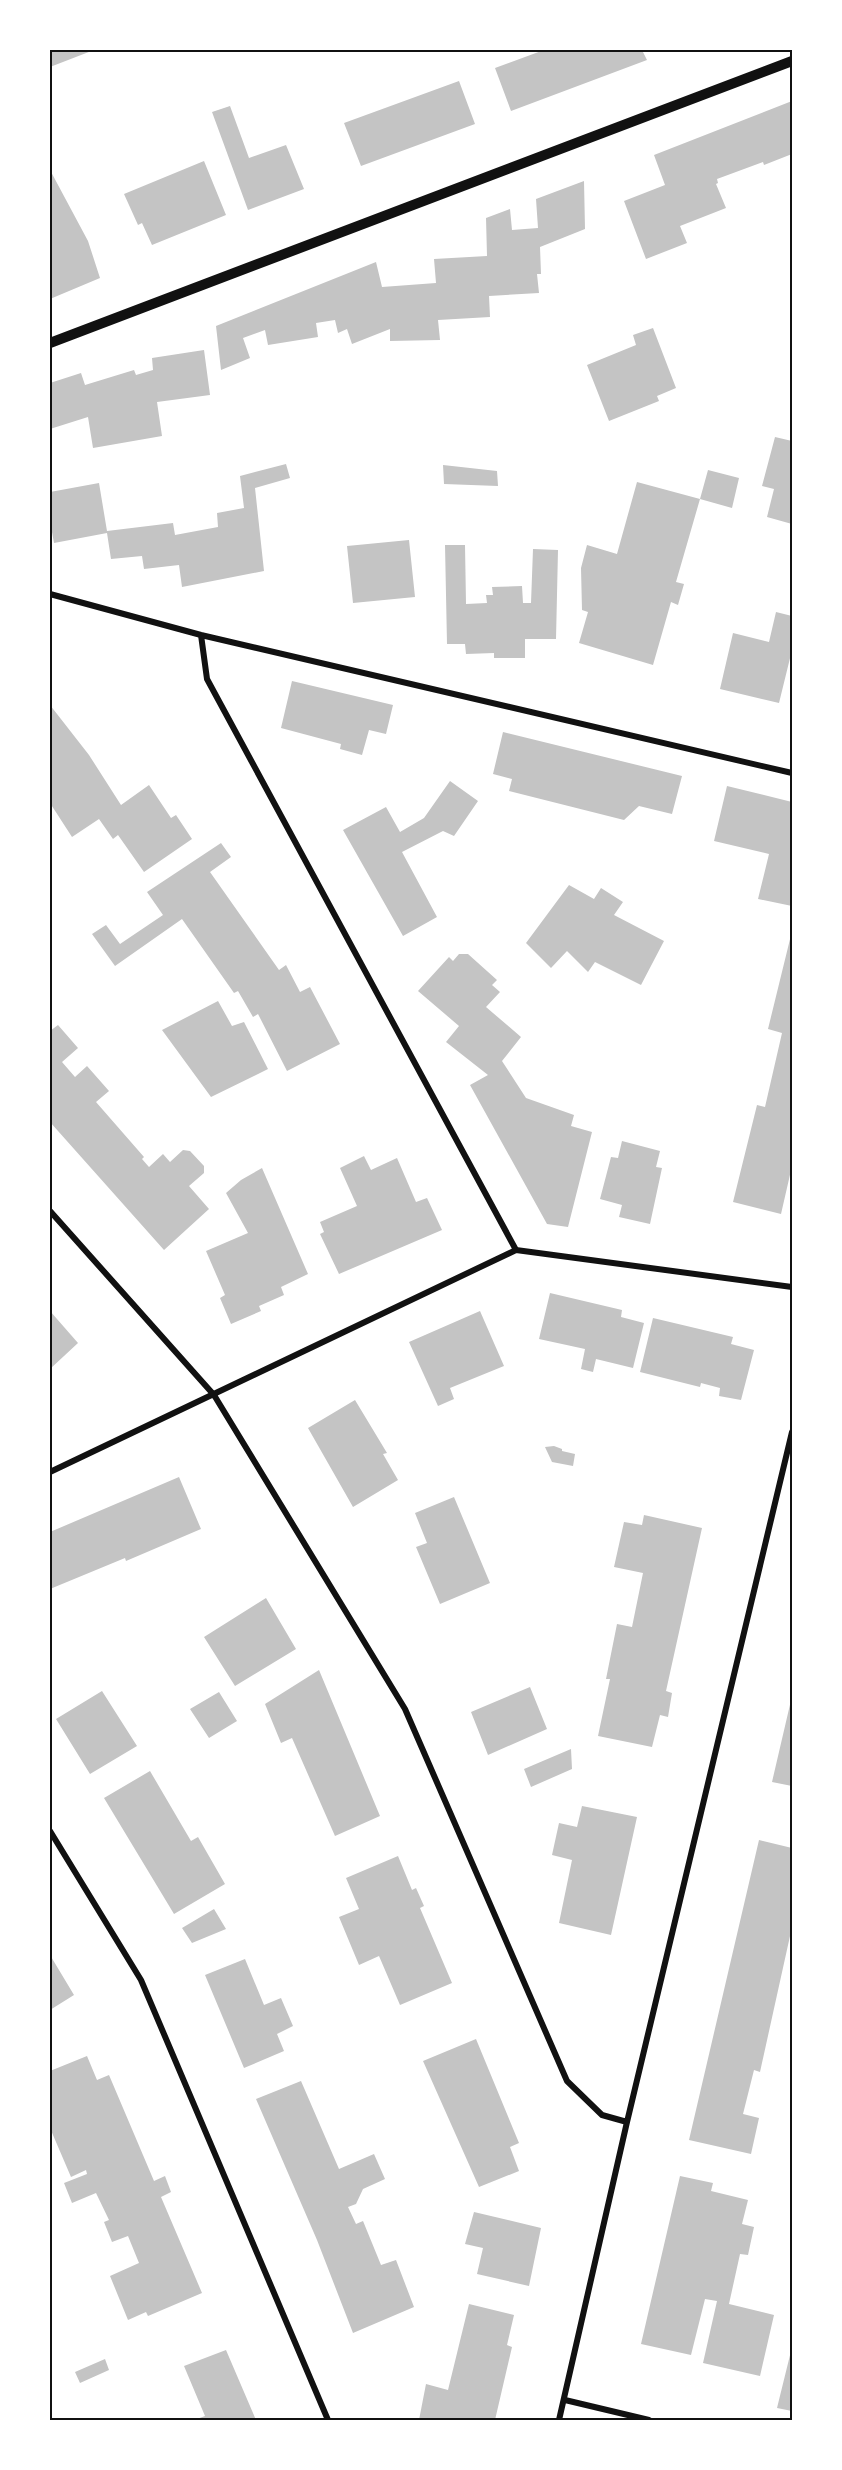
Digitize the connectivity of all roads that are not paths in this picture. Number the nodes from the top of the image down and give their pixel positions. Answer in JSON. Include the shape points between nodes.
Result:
{"nodes":[{"id":1,"x":792,"y":61,"type":"edge"},
{"id":2,"x":50,"y":343,"type":"edge"},
{"id":3,"x":50,"y":594,"type":"edge"},
{"id":4,"x":201,"y":635,"type":"junction"},
{"id":5,"x":792,"y":773,"type":"edge"},
{"id":6,"x":50,"y":1211,"type":"edge"},
{"id":7,"x":516,"y":1250,"type":"junction"},
{"id":8,"x":792,"y":1287,"type":"edge"},
{"id":9,"x":214,"y":1395,"type":"junction"},
{"id":10,"x":792,"y":1432,"type":"edge"},
{"id":11,"x":50,"y":1472,"type":"edge"},
{"id":12,"x":50,"y":1831,"type":"edge"},
{"id":13,"x":627,"y":2122,"type":"junction"},
{"id":14,"x":565,"y":2400,"type":"junction"},
{"id":15,"x":328,"y":2421,"type":"edge"},
{"id":16,"x":559,"y":2421,"type":"edge"},
{"id":17,"x":649,"y":2421,"type":"edge"}],
"edges":[{"from":1,"to":2,"type":"street"},
{"from":3,"to":4,"type":"street"},
{"from":4,"to":5,"type":"street"},
{"from":4,"to":7,"type":"street","via":[[207,679]]},
{"from":6,"to":9,"type":"street"},
{"from":7,"to":8,"type":"street"},
{"from":7,"to":9,"type":"street"},
{"from":9,"to":11,"type":"street"},
{"from":9,"to":13,"type":"street","via":[[405,1709],[567,2082],[602,2115]]},
{"from":10,"to":13,"type":"street"},
{"from":12,"to":15,"type":"street","via":[[141,1980]]},
{"from":13,"to":14,"type":"street"},
{"from":14,"to":16,"type":"street"},
{"from":14,"to":17,"type":"street"}]}
